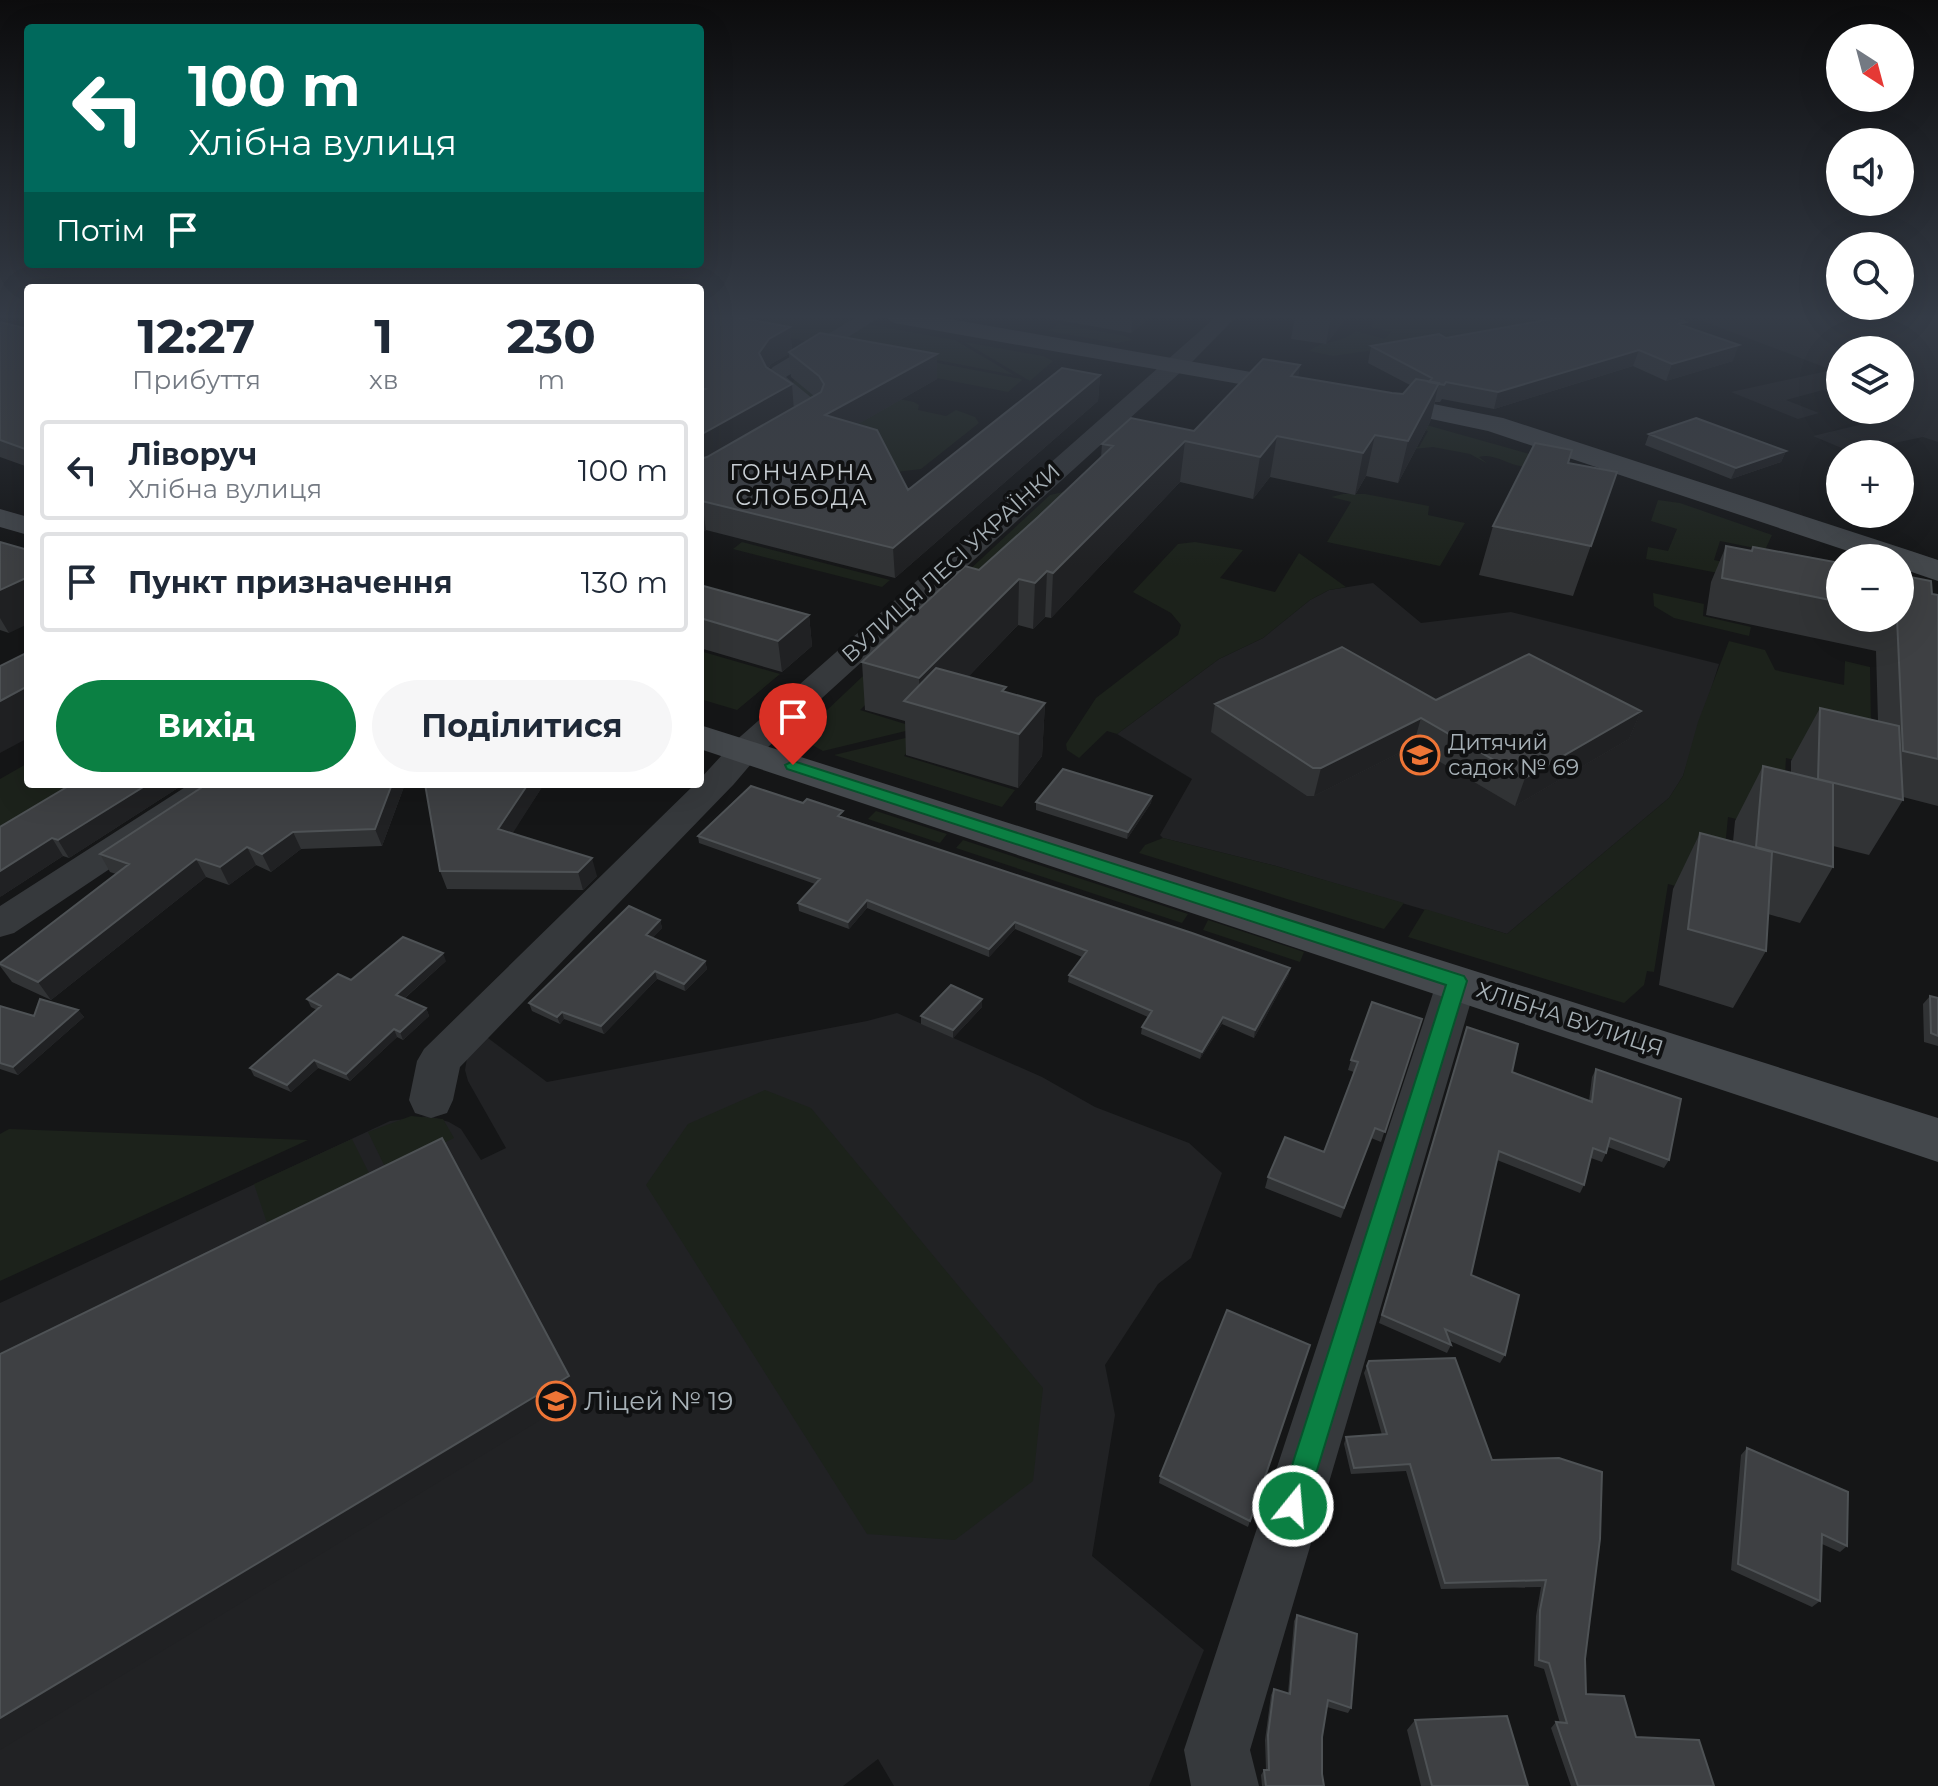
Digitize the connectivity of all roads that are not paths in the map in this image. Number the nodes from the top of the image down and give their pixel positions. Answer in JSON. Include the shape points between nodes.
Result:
{"nodes":[{"id":1,"x":798,"y":399,"type":"edge"},
{"id":2,"x":1137,"y":399,"type":"edge"},
{"id":3,"x":1368,"y":399,"type":"edge"},
{"id":4,"x":704,"y":476,"type":"edge"},
{"id":5,"x":0,"y":518,"type":"edge"},
{"id":6,"x":24,"y":525,"type":"edge"},
{"id":7,"x":1858,"y":544,"type":"edge"},
{"id":8,"x":1914,"y":563,"type":"edge"},
{"id":9,"x":1938,"y":571,"type":"edge"},
{"id":10,"x":704,"y":737,"type":"edge"},
{"id":11,"x":745,"y":750,"type":"junction"},
{"id":12,"x":208,"y":788,"type":"edge"},
{"id":13,"x":0,"y":924,"type":"edge"},
{"id":14,"x":1457,"y":981,"type":"junction"},
{"id":15,"x":431,"y":1100,"type":"dead end"},
{"id":16,"x":1938,"y":1140,"type":"edge"},
{"id":17,"x":1225,"y":1786,"type":"edge"}],
"edges":[{"from":1,"to":4,"type":"street","via":[[810,408],[809,415]]},
{"from":2,"to":11,"type":"street","name":"ВУЛИЦЯ ЛЕСІ УКРАЇНКИ"},
{"from":3,"to":7,"type":"street","via":[[1494,424]]},
{"from":5,"to":6,"type":"street"},
{"from":8,"to":9,"type":"street"},
{"from":10,"to":11,"type":"street","name":"ХЛІБНА ВУЛИЦЯ"},
{"from":11,"to":14,"type":"street","name":"ХЛІБНА ВУЛИЦЯ"},
{"from":11,"to":15,"type":"street","name":"ВУЛИЦЯ ЛЕСІ УКРАЇНКИ","via":[[439,1061]]},
{"from":12,"to":13,"type":"street"},
{"from":14,"to":16,"type":"street","name":"ХЛІБНА ВУЛИЦЯ"},
{"from":14,"to":17,"type":"street","via":[[1217,1750]]}]}
